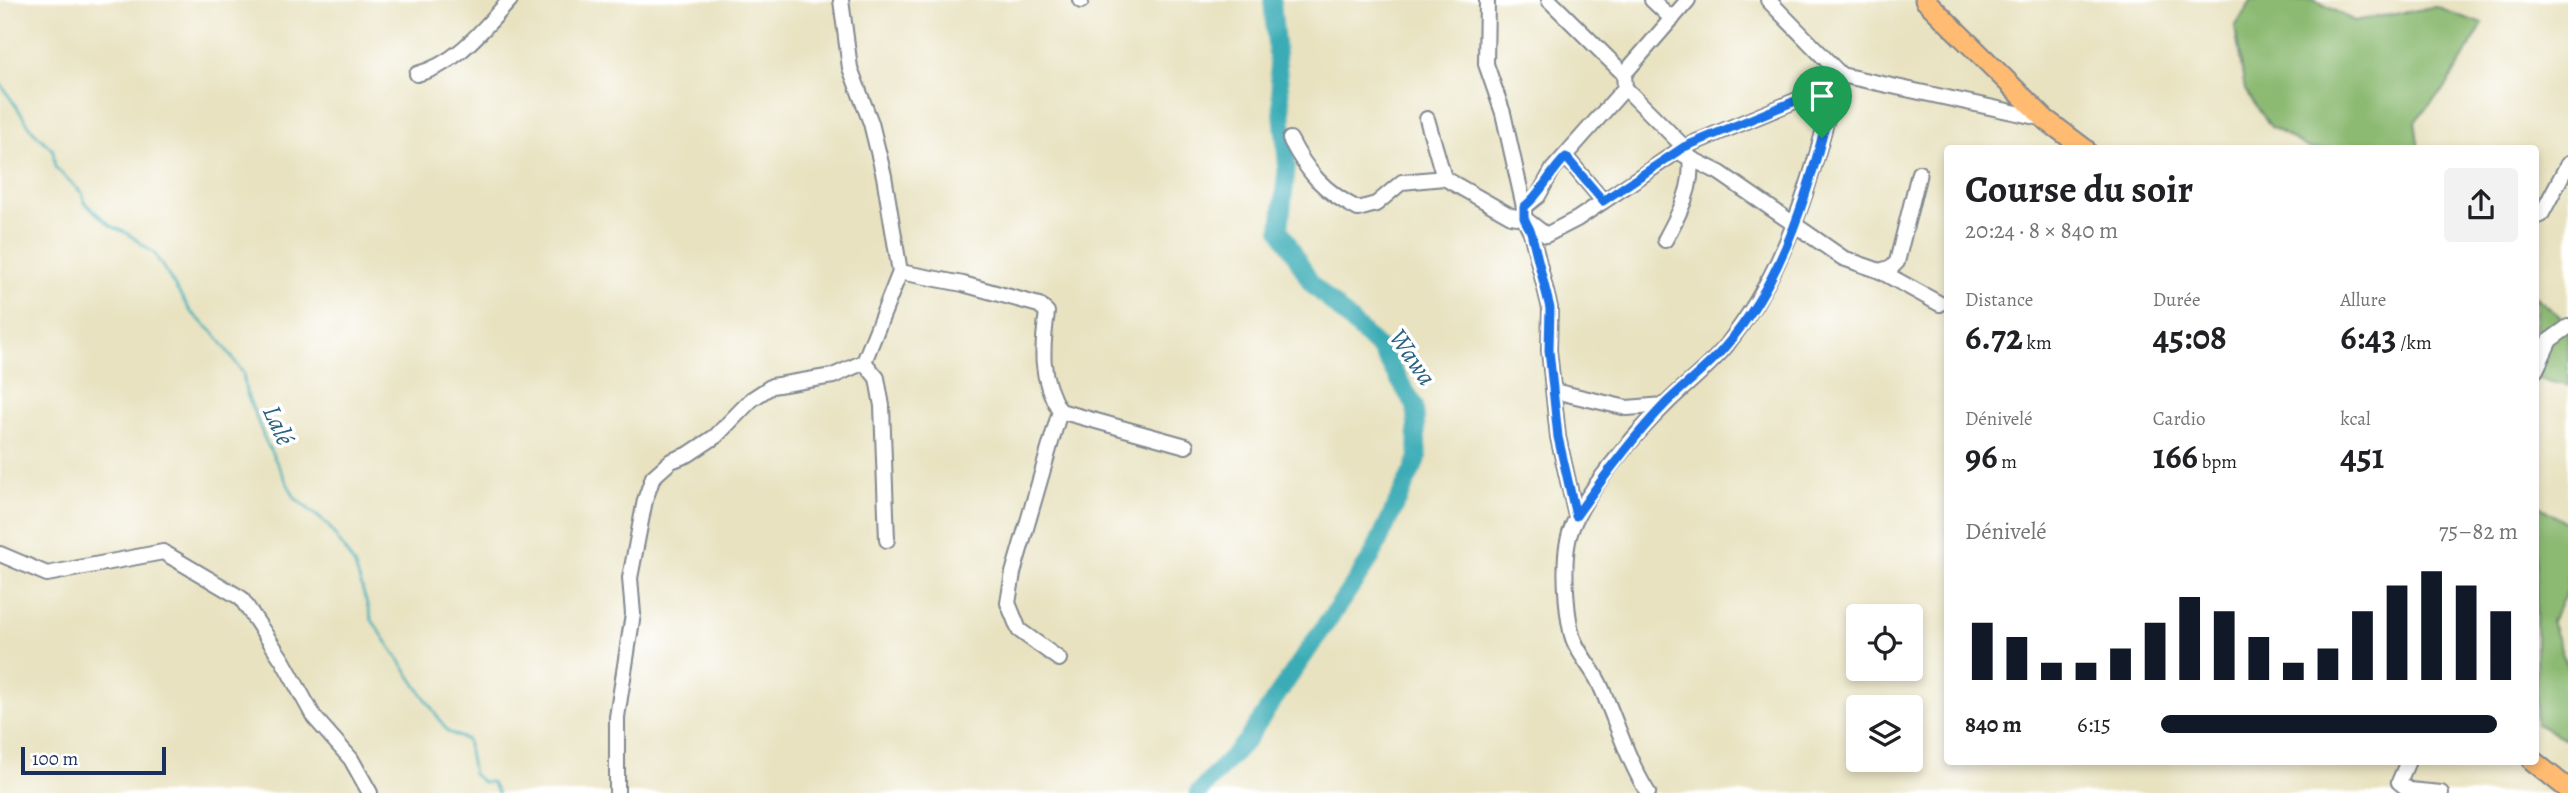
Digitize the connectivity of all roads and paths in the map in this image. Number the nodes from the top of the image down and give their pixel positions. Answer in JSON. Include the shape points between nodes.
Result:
{"nodes":[{"id":1,"x":510,"y":0,"type":"edge"},
{"id":2,"x":841,"y":0,"type":"edge"},
{"id":3,"x":1487,"y":0,"type":"edge"},
{"id":4,"x":1549,"y":0,"type":"edge"},
{"id":5,"x":1652,"y":0,"type":"edge"},
{"id":6,"x":1689,"y":0,"type":"edge"},
{"id":7,"x":1768,"y":0,"type":"edge"},
{"id":8,"x":1925,"y":0,"type":"edge"},
{"id":9,"x":1672,"y":19,"type":"junction"},
{"id":10,"x":417,"y":74,"type":"dead end"},
{"id":11,"x":1838,"y":80,"type":"junction"},
{"id":12,"x":1625,"y":81,"type":"junction"},
{"id":13,"x":1427,"y":119,"type":"dead end"},
{"id":14,"x":2045,"y":119,"type":"junction"},
{"id":15,"x":1290,"y":139,"type":"dead end"},
{"id":16,"x":2080,"y":145,"type":"edge"},
{"id":17,"x":1683,"y":152,"type":"junction"},
{"id":18,"x":1566,"y":157,"type":"junction"},
{"id":19,"x":2568,"y":164,"type":"edge"},
{"id":20,"x":1919,"y":173,"type":"dead end"},
{"id":21,"x":1444,"y":177,"type":"junction"},
{"id":22,"x":1603,"y":201,"type":"junction"},
{"id":23,"x":1524,"y":212,"type":"junction"},
{"id":24,"x":2539,"y":216,"type":"edge"},
{"id":25,"x":1796,"y":225,"type":"junction"},
{"id":26,"x":1665,"y":240,"type":"dead end"},
{"id":27,"x":1880,"y":271,"type":"junction"},
{"id":28,"x":900,"y":272,"type":"junction"},
{"id":29,"x":1940,"y":304,"type":"dead end"},
{"id":30,"x":2568,"y":327,"type":"edge"},
{"id":31,"x":864,"y":362,"type":"junction"},
{"id":32,"x":2539,"y":364,"type":"edge"},
{"id":33,"x":1554,"y":391,"type":"junction"},
{"id":34,"x":1664,"y":405,"type":"junction"},
{"id":35,"x":1060,"y":411,"type":"junction"},
{"id":36,"x":1186,"y":446,"type":"dead end"},
{"id":37,"x":1576,"y":516,"type":"junction"},
{"id":38,"x":887,"y":540,"type":"dead end"},
{"id":39,"x":0,"y":554,"type":"edge"},
{"id":40,"x":1059,"y":659,"type":"dead end"},
{"id":41,"x":2406,"y":765,"type":"edge"},
{"id":42,"x":2538,"y":765,"type":"edge"},
{"id":43,"x":2568,"y":789,"type":"edge"},
{"id":44,"x":370,"y":793,"type":"edge"},
{"id":45,"x":617,"y":793,"type":"edge"},
{"id":46,"x":1648,"y":793,"type":"edge"},
{"id":47,"x":2441,"y":793,"type":"edge"}],
"edges":[{"from":1,"to":10,"type":"street","via":[[463,50],[437,69]]},
{"from":2,"to":28,"type":"street","via":[[850,68],[881,163]]},
{"from":3,"to":23,"type":"street","via":[[1486,64],[1503,113]]},
{"from":4,"to":12,"type":"street"},
{"from":5,"to":9,"type":"street"},
{"from":6,"to":9,"type":"street"},
{"from":7,"to":11,"type":"street"},
{"from":8,"to":14,"type":"highway"},
{"from":9,"to":12,"type":"street"},
{"from":11,"to":14,"type":"street"},
{"from":11,"to":17,"type":"street"},
{"from":11,"to":25,"type":"street"},
{"from":12,"to":17,"type":"street"},
{"from":12,"to":18,"type":"street"},
{"from":13,"to":21,"type":"street"},
{"from":14,"to":16,"type":"highway"},
{"from":15,"to":21,"type":"street","via":[[1307,171],[1342,201],[1359,209],[1376,204],[1402,182]]},
{"from":17,"to":22,"type":"street"},
{"from":17,"to":25,"type":"street"},
{"from":17,"to":26,"type":"street","via":[[1692,173]]},
{"from":18,"to":22,"type":"street"},
{"from":18,"to":23,"type":"street"},
{"from":19,"to":24,"type":"street"},
{"from":20,"to":27,"type":"street","via":[[1897,262]]},
{"from":21,"to":23,"type":"street","via":[[1511,216]]},
{"from":22,"to":23,"type":"street","via":[[1546,235]]},
{"from":23,"to":33,"type":"street","via":[[1550,308]]},
{"from":25,"to":27,"type":"street","via":[[1843,258]]},
{"from":25,"to":34,"type":"street","via":[[1762,293],[1725,347]]},
{"from":27,"to":29,"type":"street"},
{"from":28,"to":31,"type":"street"},
{"from":28,"to":35,"type":"street","via":[[1040,305],[1047,312],[1044,378]]},
{"from":30,"to":32,"type":"street","via":[[2550,340]]},
{"from":31,"to":38,"type":"street","via":[[877,378],[882,407]]},
{"from":31,"to":45,"type":"street","via":[[833,376],[772,386],[752,399],[716,436],[671,461],[653,477],[630,578],[632,614],[617,717]]},
{"from":33,"to":34,"type":"street","via":[[1627,408]]},
{"from":33,"to":37,"type":"street","via":[[1558,437]]},
{"from":34,"to":37,"type":"street","via":[[1615,461]]},
{"from":35,"to":36,"type":"street"},
{"from":35,"to":40,"type":"street","via":[[1008,603],[1019,630]]},
{"from":37,"to":46,"type":"street","via":[[1565,563],[1571,634],[1601,685],[1629,762]]},
{"from":39,"to":44,"type":"street","via":[[47,574],[163,552],[240,598],[314,717],[351,759]]},
{"from":41,"to":47,"type":"street","via":[[2399,782],[2409,790]]},
{"from":42,"to":43,"type":"highway"}]}
